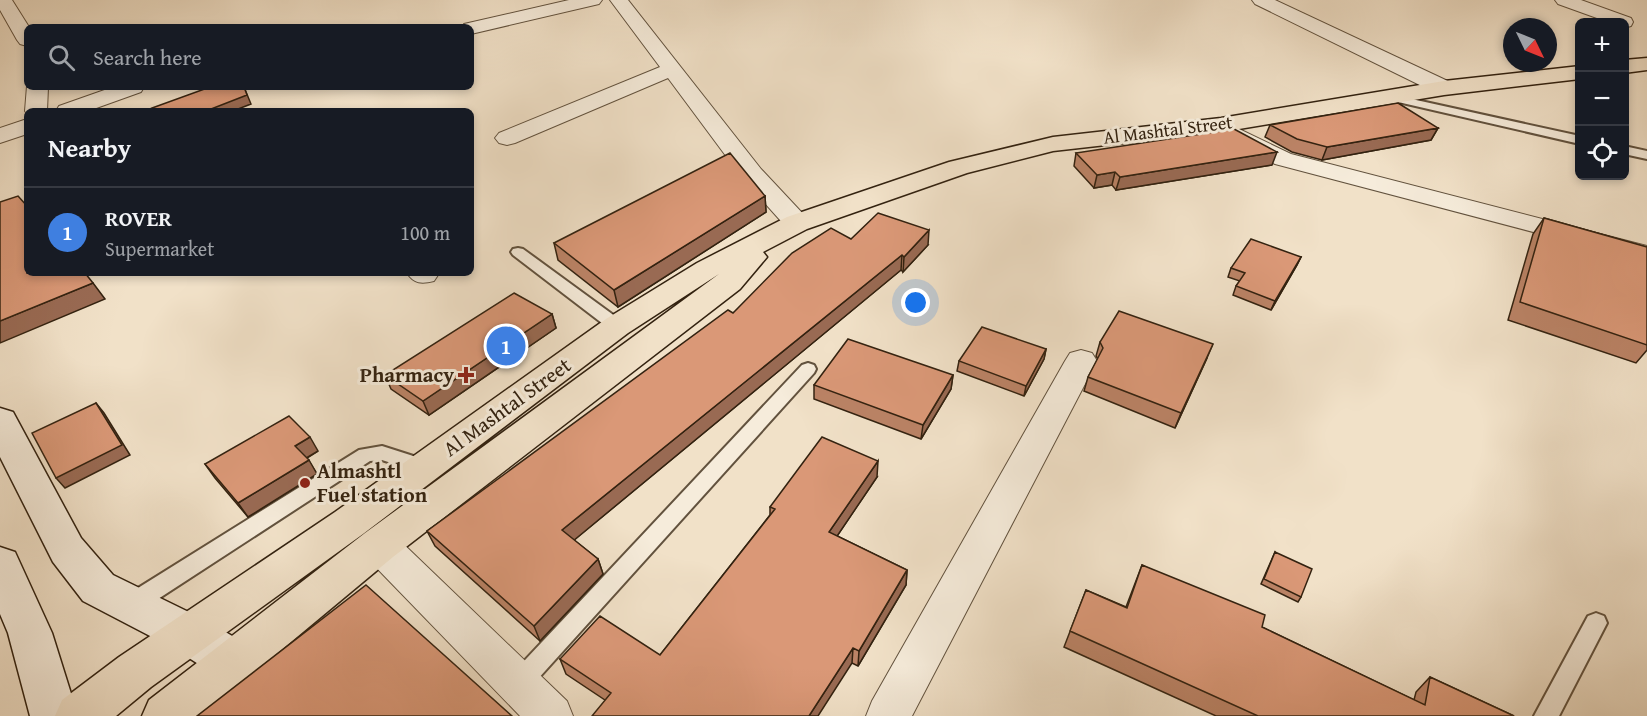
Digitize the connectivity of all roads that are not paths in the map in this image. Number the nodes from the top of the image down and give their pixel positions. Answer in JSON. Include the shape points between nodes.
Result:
{"nodes":[{"id":1,"x":3,"y":0,"type":"edge"},
{"id":2,"x":593,"y":0,"type":"edge"},
{"id":3,"x":619,"y":0,"type":"edge"},
{"id":4,"x":1262,"y":0,"type":"edge"},
{"id":5,"x":1564,"y":0,"type":"edge"},
{"id":6,"x":1613,"y":18,"type":"edge"},
{"id":7,"x":474,"y":27,"type":"edge"},
{"id":8,"x":24,"y":35,"type":"edge"},
{"id":9,"x":1647,"y":64,"type":"edge"},
{"id":10,"x":1629,"y":66,"type":"edge"},
{"id":11,"x":672,"y":69,"type":"junction"},
{"id":12,"x":1575,"y":73,"type":"edge"},
{"id":13,"x":1444,"y":88,"type":"junction"},
{"id":14,"x":37,"y":90,"type":"edge"},
{"id":15,"x":126,"y":90,"type":"edge"},
{"id":16,"x":1389,"y":97,"type":"junction"},
{"id":17,"x":36,"y":108,"type":"edge"},
{"id":18,"x":75,"y":108,"type":"edge"},
{"id":19,"x":1221,"y":125,"type":"junction"},
{"id":20,"x":0,"y":135,"type":"edge"},
{"id":21,"x":24,"y":136,"type":"edge"},
{"id":22,"x":507,"y":138,"type":"dead end"},
{"id":23,"x":1575,"y":139,"type":"edge"},
{"id":24,"x":1629,"y":151,"type":"edge"},
{"id":25,"x":1647,"y":155,"type":"edge"},
{"id":26,"x":783,"y":231,"type":"junction"},
{"id":27,"x":518,"y":252,"type":"dead end"},
{"id":28,"x":1647,"y":254,"type":"edge"},
{"id":29,"x":617,"y":326,"type":"junction"},
{"id":30,"x":1080,"y":361,"type":"dead end"},
{"id":31,"x":808,"y":369,"type":"dead end"},
{"id":32,"x":0,"y":421,"type":"edge"},
{"id":33,"x":425,"y":467,"type":"junction"},
{"id":34,"x":380,"y":545,"type":"junction"},
{"id":35,"x":0,"y":564,"type":"edge"},
{"id":36,"x":129,"y":605,"type":"junction"},
{"id":37,"x":1596,"y":622,"type":"dead end"},
{"id":38,"x":191,"y":635,"type":"junction"},
{"id":39,"x":233,"y":661,"type":"junction"},
{"id":40,"x":518,"y":683,"type":"junction"},
{"id":41,"x":54,"y":716,"type":"edge"},
{"id":42,"x":79,"y":716,"type":"edge"},
{"id":43,"x":166,"y":716,"type":"edge"},
{"id":44,"x":551,"y":716,"type":"edge"},
{"id":45,"x":888,"y":716,"type":"edge"},
{"id":46,"x":1546,"y":716,"type":"edge"}],
"edges":[{"from":1,"to":8,"type":"street"},
{"from":2,"to":7,"type":"street"},
{"from":3,"to":11,"type":"street"},
{"from":4,"to":13,"type":"street"},
{"from":5,"to":6,"type":"street"},
{"from":9,"to":10,"type":"main road"},
{"from":11,"to":22,"type":"street"},
{"from":11,"to":26,"type":"street","via":[[752,174]]},
{"from":12,"to":13,"type":"main road","name":"Al Mashtal Street"},
{"from":13,"to":16,"type":"main road","name":"Al Mashtal Street"},
{"from":14,"to":17,"type":"street"},
{"from":15,"to":18,"type":"street"},
{"from":16,"to":19,"type":"main road","name":"Al Mashtal Street"},
{"from":16,"to":23,"type":"lane"},
{"from":19,"to":26,"type":"main road","name":"Al Mashtal Street","via":[[1043,146],[958,166]]},
{"from":19,"to":28,"type":"street","via":[[1282,159]]},
{"from":20,"to":21,"type":"street"},
{"from":24,"to":25,"type":"lane"},
{"from":26,"to":29,"type":"main road","name":"Al Mashtal Street","via":[[707,269]]},
{"from":26,"to":34,"type":"main road","name":"Al Mashtal Street","via":[[729,282]]},
{"from":27,"to":29,"type":"lane"},
{"from":29,"to":33,"type":"main road","name":"Al Mashtal Street"},
{"from":30,"to":45,"type":"street"},
{"from":31,"to":40,"type":"lane"},
{"from":32,"to":36,"type":"main road","via":[[67,550],[98,588]]},
{"from":33,"to":36,"type":"lane","via":[[382,453],[366,455]]},
{"from":33,"to":38,"type":"main road","name":"Al Mashtal Street"},
{"from":34,"to":39,"type":"main road","name":"Al Mashtal Street"},
{"from":34,"to":40,"type":"street"},
{"from":35,"to":41,"type":"main road","via":[[30,633]]},
{"from":36,"to":38,"type":"main road"},
{"from":37,"to":46,"type":"lane"},
{"from":38,"to":39,"type":"main road"},
{"from":38,"to":42,"type":"main road","name":"Al Mashtal Street"},
{"from":39,"to":43,"type":"main road","name":"Al Mashtal Street"},
{"from":40,"to":44,"type":"street"}]}
